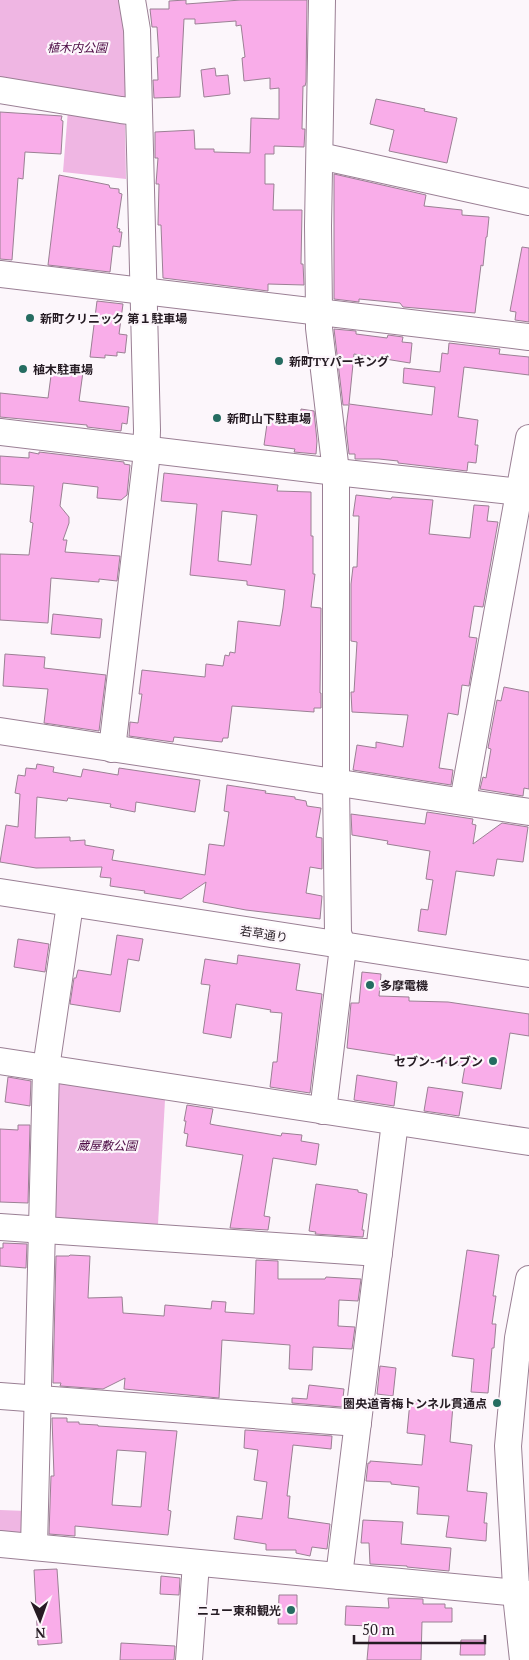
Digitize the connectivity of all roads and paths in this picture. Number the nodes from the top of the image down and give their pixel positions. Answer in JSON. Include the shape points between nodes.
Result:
{"nodes":[{"id":1,"x":132,"y":0,"type":"edge"},
{"id":2,"x":322,"y":0,"type":"edge"},
{"id":3,"x":0,"y":90,"type":"edge"},
{"id":4,"x":139,"y":112,"type":"junction"},
{"id":5,"x":320,"y":156,"type":"junction"},
{"id":6,"x":529,"y":202,"type":"edge"},
{"id":7,"x":0,"y":274,"type":"edge"},
{"id":8,"x":144,"y":292,"type":"junction"},
{"id":9,"x":319,"y":312,"type":"junction"},
{"id":10,"x":529,"y":337,"type":"edge"},
{"id":11,"x":0,"y":432,"type":"edge"},
{"id":12,"x":529,"y":438,"type":"edge"},
{"id":13,"x":146,"y":449,"type":"junction"},
{"id":14,"x":336,"y":472,"type":"junction"},
{"id":15,"x":524,"y":492,"type":"edge"},
{"id":16,"x":0,"y":731,"type":"edge"},
{"id":17,"x":112,"y":749,"type":"junction"},
{"id":18,"x":336,"y":783,"type":"junction"},
{"id":19,"x":463,"y":801,"type":"junction"},
{"id":20,"x":529,"y":812,"type":"edge"},
{"id":21,"x":0,"y":892,"type":"edge"},
{"id":22,"x":70,"y":904,"type":"junction"},
{"id":23,"x":343,"y":947,"type":"junction"},
{"id":24,"x":529,"y":974,"type":"edge"},
{"id":25,"x":0,"y":1061,"type":"edge"},
{"id":26,"x":46,"y":1068,"type":"junction"},
{"id":27,"x":323,"y":1111,"type":"junction"},
{"id":28,"x":395,"y":1122,"type":"junction"},
{"id":29,"x":529,"y":1142,"type":"edge"},
{"id":30,"x":0,"y":1227,"type":"edge"},
{"id":31,"x":42,"y":1231,"type":"junction"},
{"id":32,"x":379,"y":1253,"type":"junction"},
{"id":33,"x":529,"y":1279,"type":"edge"},
{"id":34,"x":523,"y":1338,"type":"edge"},
{"id":35,"x":0,"y":1396,"type":"edge"},
{"id":36,"x":38,"y":1399,"type":"junction"},
{"id":37,"x":358,"y":1424,"type":"junction"},
{"id":38,"x":0,"y":1544,"type":"edge"},
{"id":39,"x":34,"y":1547,"type":"junction"},
{"id":40,"x":196,"y":1563,"type":"junction"},
{"id":41,"x":339,"y":1576,"type":"junction"},
{"id":42,"x":523,"y":1594,"type":"edge"},
{"id":43,"x":189,"y":1660,"type":"edge"},
{"id":44,"x":523,"y":1660,"type":"edge"}],
"edges":[{"from":1,"to":4,"type":"street","via":[[137,30]]},
{"from":2,"to":5,"type":"street"},
{"from":3,"to":4,"type":"street"},
{"from":4,"to":8,"type":"street"},
{"from":5,"to":6,"type":"street"},
{"from":5,"to":9,"type":"street"},
{"from":7,"to":8,"type":"street"},
{"from":8,"to":9,"type":"street"},
{"from":8,"to":13,"type":"street"},
{"from":9,"to":10,"type":"street"},
{"from":9,"to":14,"type":"street"},
{"from":11,"to":13,"type":"street"},
{"from":12,"to":15,"type":"street"},
{"from":13,"to":14,"type":"street"},
{"from":13,"to":17,"type":"street"},
{"from":14,"to":15,"type":"street"},
{"from":14,"to":18,"type":"street"},
{"from":15,"to":19,"type":"street"},
{"from":16,"to":17,"type":"street"},
{"from":17,"to":18,"type":"street"},
{"from":18,"to":19,"type":"street"},
{"from":18,"to":23,"type":"street","via":[[338,933]]},
{"from":19,"to":20,"type":"street"},
{"from":21,"to":22,"type":"street","name":"若草通り"},
{"from":22,"to":23,"type":"street","name":"若草通り"},
{"from":22,"to":26,"type":"street"},
{"from":23,"to":24,"type":"street","name":"若草通り"},
{"from":23,"to":27,"type":"street"},
{"from":25,"to":26,"type":"street"},
{"from":26,"to":27,"type":"street"},
{"from":26,"to":31,"type":"street"},
{"from":27,"to":28,"type":"street"},
{"from":28,"to":29,"type":"street"},
{"from":28,"to":32,"type":"street"},
{"from":30,"to":31,"type":"street"},
{"from":31,"to":32,"type":"street"},
{"from":31,"to":36,"type":"street"},
{"from":32,"to":37,"type":"street"},
{"from":33,"to":34,"type":"street"},
{"from":34,"to":42,"type":"street","via":[[508,1446]]},
{"from":35,"to":36,"type":"street"},
{"from":36,"to":37,"type":"street"},
{"from":36,"to":39,"type":"street"},
{"from":37,"to":41,"type":"street"},
{"from":38,"to":39,"type":"street"},
{"from":39,"to":40,"type":"street"},
{"from":40,"to":41,"type":"street"},
{"from":40,"to":43,"type":"street"},
{"from":41,"to":42,"type":"street"},
{"from":42,"to":44,"type":"street"}]}
